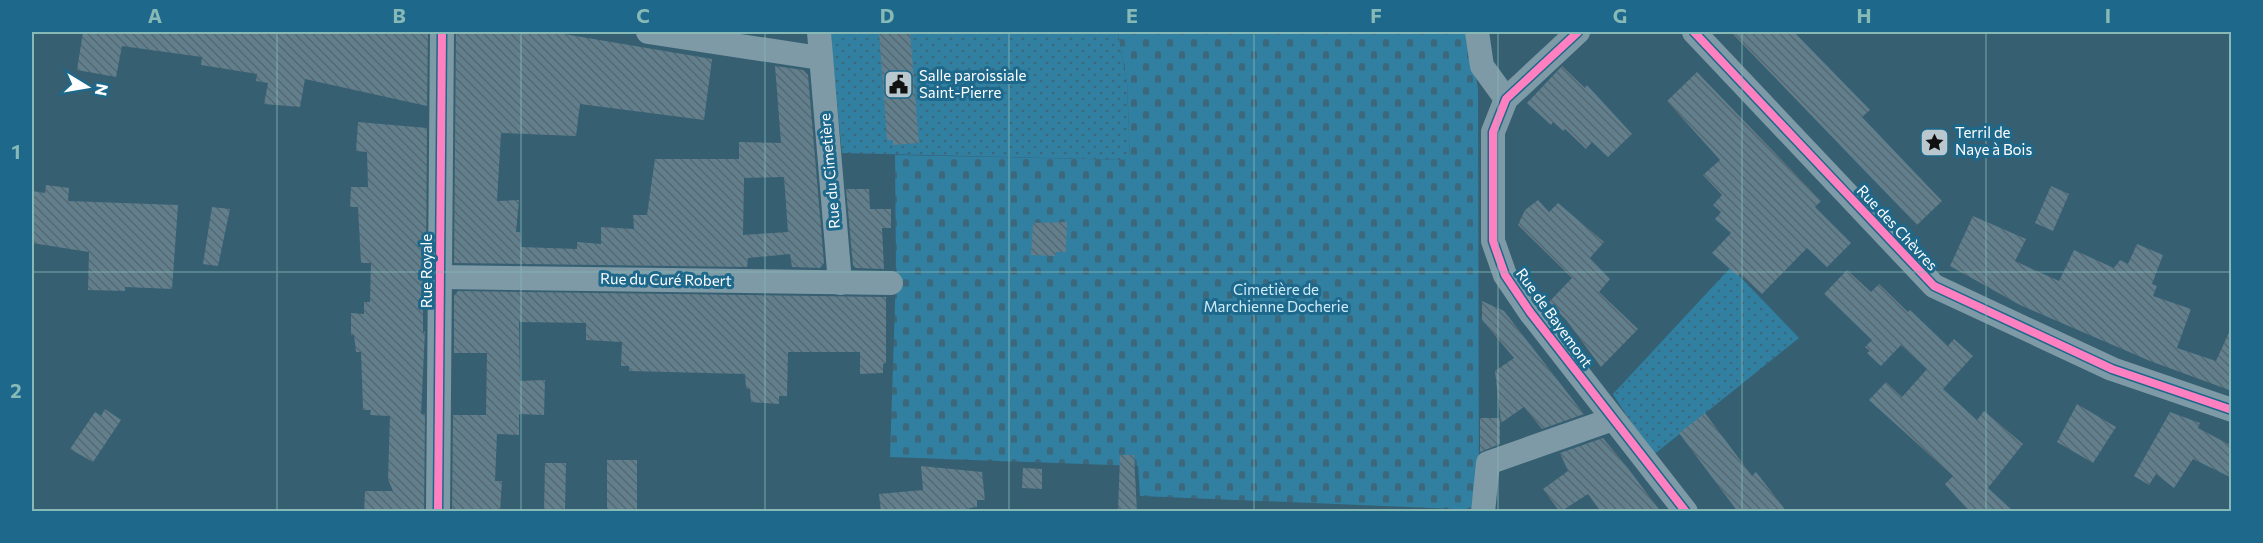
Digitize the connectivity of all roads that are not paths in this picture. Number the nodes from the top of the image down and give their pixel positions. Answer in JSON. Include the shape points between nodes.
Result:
{"nodes":[{"id":1,"x":442,"y":32,"type":"edge"},
{"id":2,"x":648,"y":32,"type":"edge"},
{"id":3,"x":819,"y":32,"type":"edge"},
{"id":4,"x":1477,"y":32,"type":"edge"},
{"id":5,"x":1578,"y":32,"type":"edge"},
{"id":6,"x":1694,"y":32,"type":"edge"},
{"id":7,"x":820,"y":58,"type":"junction"},
{"id":8,"x":1506,"y":99,"type":"junction"},
{"id":9,"x":441,"y":277,"type":"junction"},
{"id":10,"x":840,"y":283,"type":"junction"},
{"id":11,"x":891,"y":284,"type":"dead end"},
{"id":12,"x":2232,"y":410,"type":"edge"},
{"id":13,"x":1613,"y":418,"type":"junction"},
{"id":14,"x":438,"y":512,"type":"edge"},
{"id":15,"x":1483,"y":512,"type":"edge"},
{"id":16,"x":1686,"y":512,"type":"edge"}],
"edges":[{"from":1,"to":9,"type":"street","name":"Rue Royale"},
{"from":2,"to":7,"type":"street"},
{"from":3,"to":7,"type":"street","name":"Rue du Cimetière"},
{"from":4,"to":8,"type":"street","via":[[1482,66]]},
{"from":5,"to":8,"type":"street","name":"Rue de Bayemont"},
{"from":6,"to":12,"type":"street","name":"Rue des Chèvres","via":[[1934,286],[2112,369]]},
{"from":7,"to":10,"type":"street","name":"Rue du Cimetière"},
{"from":8,"to":13,"type":"street","name":"Rue de Bayemont","via":[[1493,132],[1493,241],[1505,275],[1530,312]]},
{"from":9,"to":10,"type":"street","name":"Rue du Curé Robert"},
{"from":9,"to":14,"type":"street","name":"Rue Royale"},
{"from":10,"to":11,"type":"street","name":"Rue du Curé Robert"},
{"from":13,"to":15,"type":"street","via":[[1488,463]]},
{"from":13,"to":16,"type":"street","name":"Rue de Bayemont"}]}
